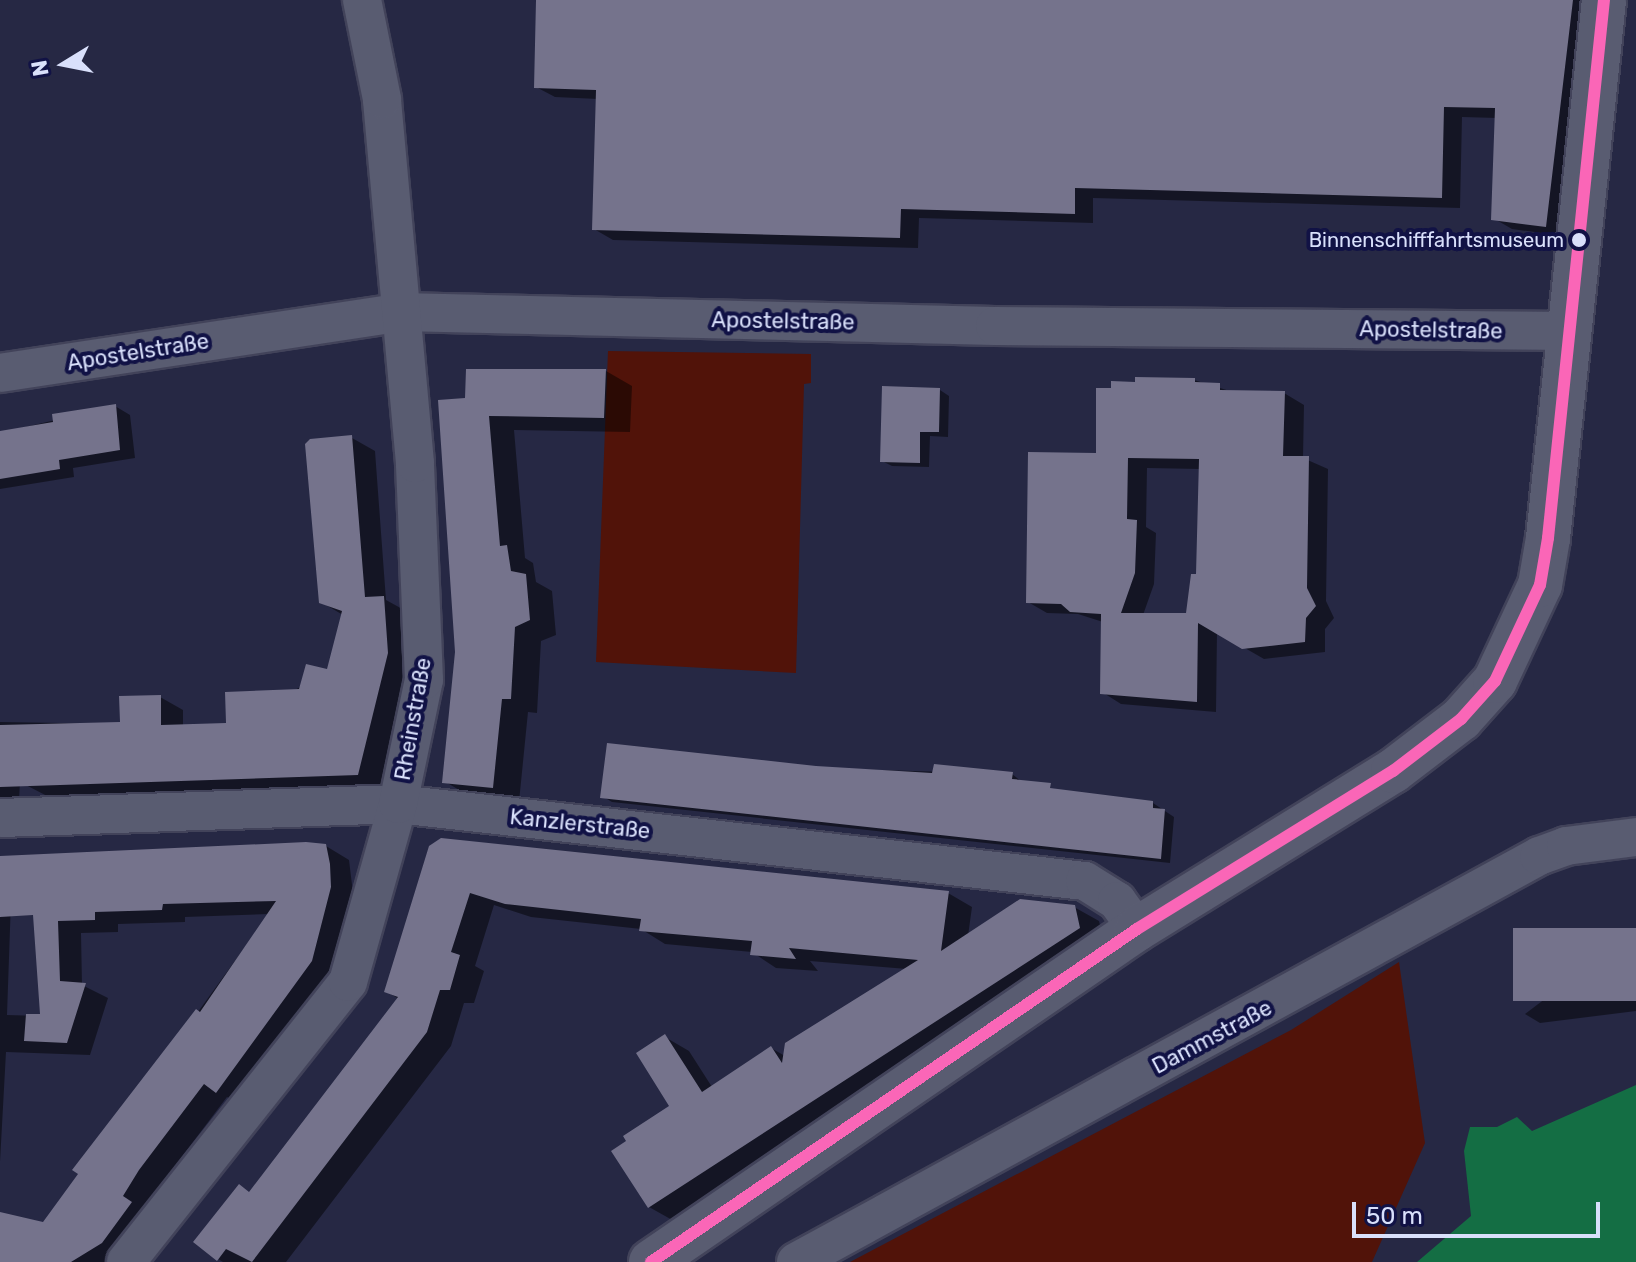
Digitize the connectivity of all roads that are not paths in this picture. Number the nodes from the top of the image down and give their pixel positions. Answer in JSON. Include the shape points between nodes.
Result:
{"nodes":[{"id":1,"x":362,"y":0,"type":"edge"},
{"id":2,"x":1604,"y":0,"type":"edge"},
{"id":3,"x":401,"y":312,"type":"junction"},
{"id":4,"x":1571,"y":331,"type":"junction"},
{"id":5,"x":0,"y":373,"type":"edge"},
{"id":6,"x":398,"y":804,"type":"junction"},
{"id":7,"x":0,"y":818,"type":"edge"},
{"id":8,"x":1636,"y":837,"type":"edge"},
{"id":9,"x":1137,"y":929,"type":"junction"},
{"id":10,"x":665,"y":1257,"type":"edge"},
{"id":11,"x":126,"y":1262,"type":"edge"},
{"id":12,"x":796,"y":1262,"type":"edge"}],
"edges":[{"from":1,"to":3,"type":"street","name":"Rheinstraße","via":[[382,99]]},
{"from":2,"to":4,"type":"street"},
{"from":3,"to":4,"type":"street","name":"Apostelstraße","via":[[995,326]]},
{"from":3,"to":5,"type":"street","name":"Apostelstraße"},
{"from":3,"to":6,"type":"street","name":"Rheinstraße","via":[[426,645]]},
{"from":4,"to":9,"type":"street","via":[[1540,585],[1495,681],[1461,719],[1393,771]]},
{"from":6,"to":7,"type":"street","name":"Kanzlerstraße"},
{"from":6,"to":9,"type":"street","name":"Kanzlerstraße","via":[[1085,881],[1117,901]]},
{"from":6,"to":11,"type":"street","name":"Rheinstraße","via":[[348,982]]},
{"from":8,"to":12,"type":"street","name":"Dammstraße","via":[[1566,846],[1539,856]]},
{"from":9,"to":10,"type":"street"}]}
